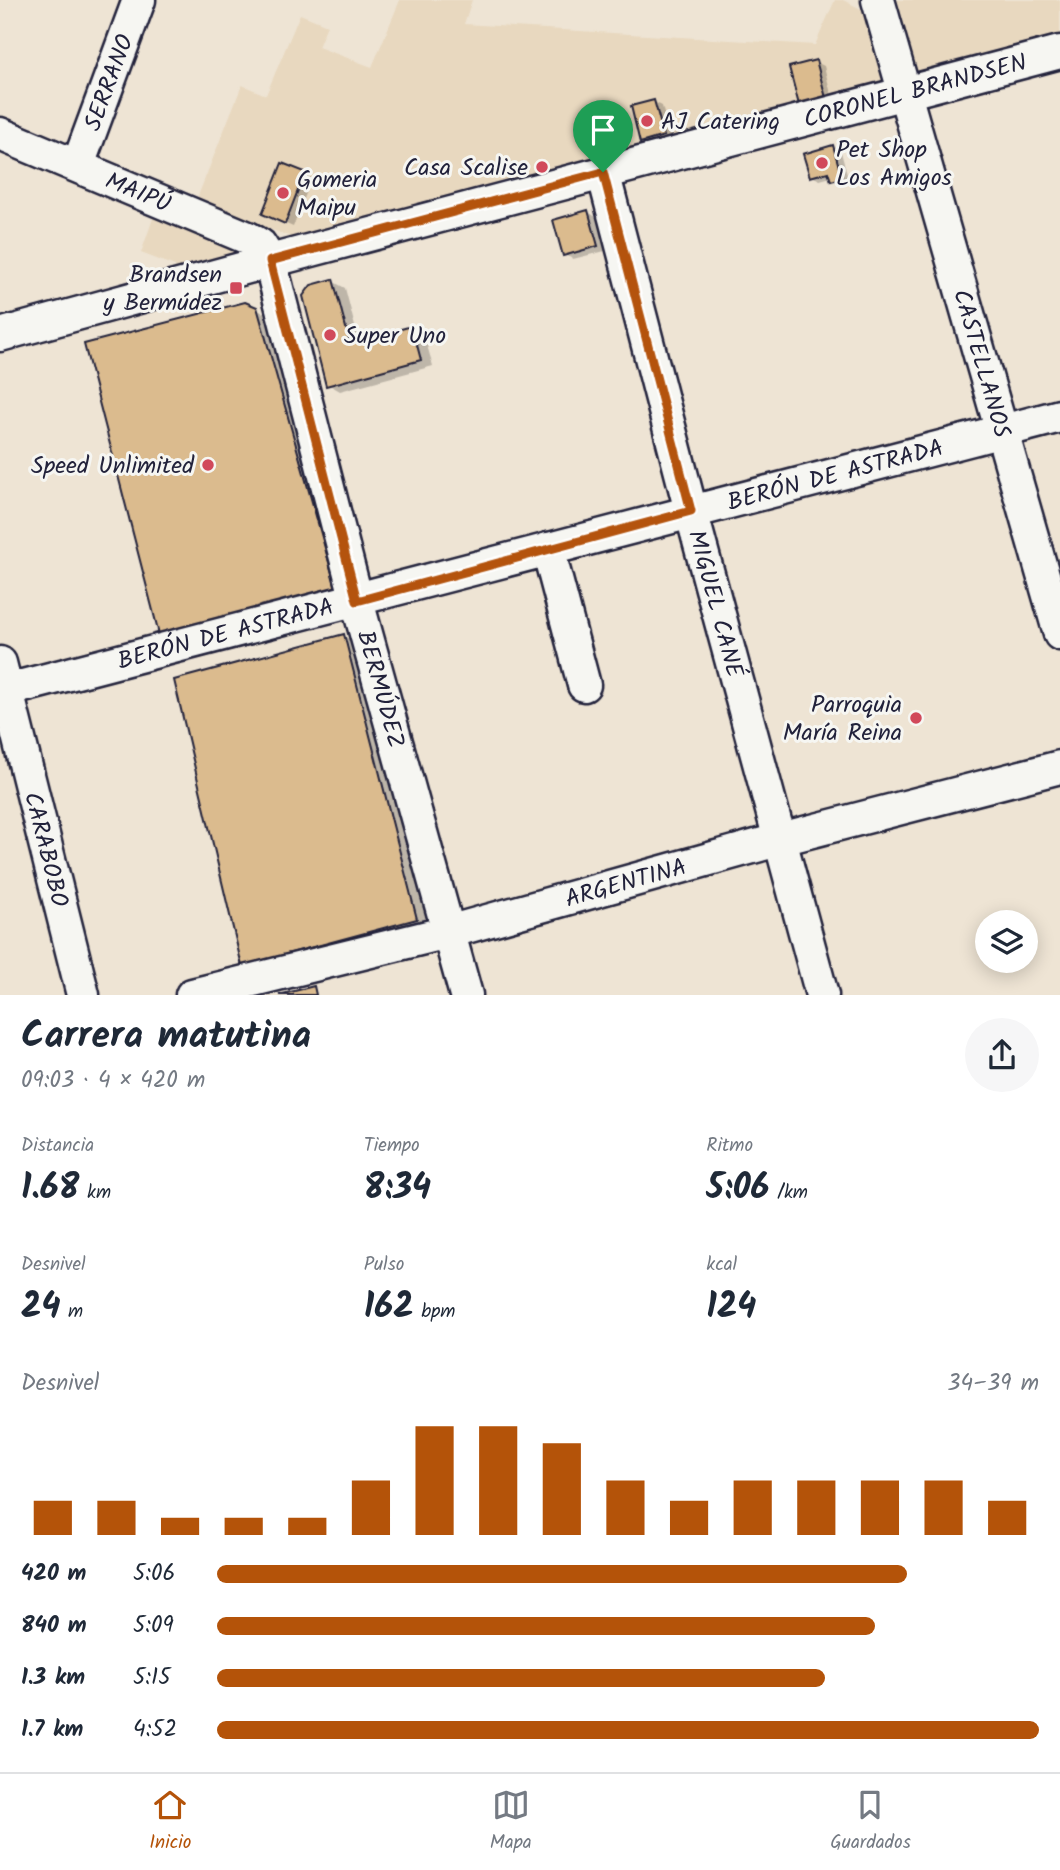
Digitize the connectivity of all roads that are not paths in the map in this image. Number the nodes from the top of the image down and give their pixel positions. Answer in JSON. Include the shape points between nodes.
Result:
{"nodes":[{"id":1,"x":139,"y":0,"type":"edge"},
{"id":2,"x":874,"y":2,"type":"edge"},
{"id":3,"x":1060,"y":52,"type":"edge"},
{"id":4,"x":904,"y":93,"type":"junction"},
{"id":5,"x":0,"y":134,"type":"edge"},
{"id":6,"x":78,"y":165,"type":"junction"},
{"id":7,"x":603,"y":172,"type":"junction"},
{"id":8,"x":270,"y":261,"type":"junction"},
{"id":9,"x":0,"y":335,"type":"edge"},
{"id":10,"x":1060,"y":416,"type":"edge"},
{"id":11,"x":1002,"y":431,"type":"junction"},
{"id":12,"x":691,"y":511,"type":"junction"},
{"id":13,"x":548,"y":550,"type":"junction"},
{"id":14,"x":357,"y":601,"type":"junction"},
{"id":15,"x":1060,"y":634,"type":"edge"},
{"id":16,"x":2,"y":682,"type":"edge"},
{"id":17,"x":584,"y":685,"type":"dead end"},
{"id":18,"x":1060,"y":767,"type":"edge"},
{"id":19,"x":781,"y":839,"type":"junction"},
{"id":20,"x":449,"y":932,"type":"junction"},
{"id":21,"x":83,"y":995,"type":"edge"},
{"id":22,"x":192,"y":995,"type":"edge"},
{"id":23,"x":466,"y":995,"type":"edge"},
{"id":24,"x":822,"y":995,"type":"edge"}],
"edges":[{"from":1,"to":6,"type":"street","name":"SERRANO"},
{"from":2,"to":4,"type":"street","name":"CASTELLANOS"},
{"from":3,"to":4,"type":"street","name":"CORONEL BRANDSEN"},
{"from":4,"to":7,"type":"street","name":"CORONEL BRANDSEN"},
{"from":4,"to":11,"type":"street","name":"CASTELLANOS"},
{"from":5,"to":6,"type":"street","name":"MAIPÚ"},
{"from":6,"to":8,"type":"street","name":"MAIPÚ","via":[[248,238],[260,245]]},
{"from":7,"to":8,"type":"street","name":"CORONEL BRANDSEN"},
{"from":7,"to":12,"type":"street","name":"MIGUEL CANÉ"},
{"from":8,"to":9,"type":"street","name":"CORONEL BRANDSEN"},
{"from":8,"to":14,"type":"street","name":"BERMÚDEZ"},
{"from":10,"to":11,"type":"street","name":"BERÓN DE ASTRADA"},
{"from":11,"to":12,"type":"street","name":"BERÓN DE ASTRADA"},
{"from":11,"to":15,"type":"street","name":"CASTELLANOS"},
{"from":12,"to":13,"type":"street","name":"BERÓN DE ASTRADA"},
{"from":12,"to":19,"type":"street","name":"MIGUEL CANÉ"},
{"from":13,"to":14,"type":"street","name":"BERÓN DE ASTRADA"},
{"from":13,"to":17,"type":"street"},
{"from":14,"to":16,"type":"street","name":"BERÓN DE ASTRADA"},
{"from":14,"to":20,"type":"street","name":"BERMÚDEZ"},
{"from":16,"to":21,"type":"street","name":"CARABOBO"},
{"from":18,"to":19,"type":"street","name":"ARGENTINA"},
{"from":19,"to":20,"type":"street","name":"ARGENTINA"},
{"from":19,"to":24,"type":"street","name":"MIGUEL CANÉ"},
{"from":20,"to":22,"type":"street","name":"ARGENTINA"},
{"from":20,"to":23,"type":"street","name":"BERMÚDEZ"}]}
